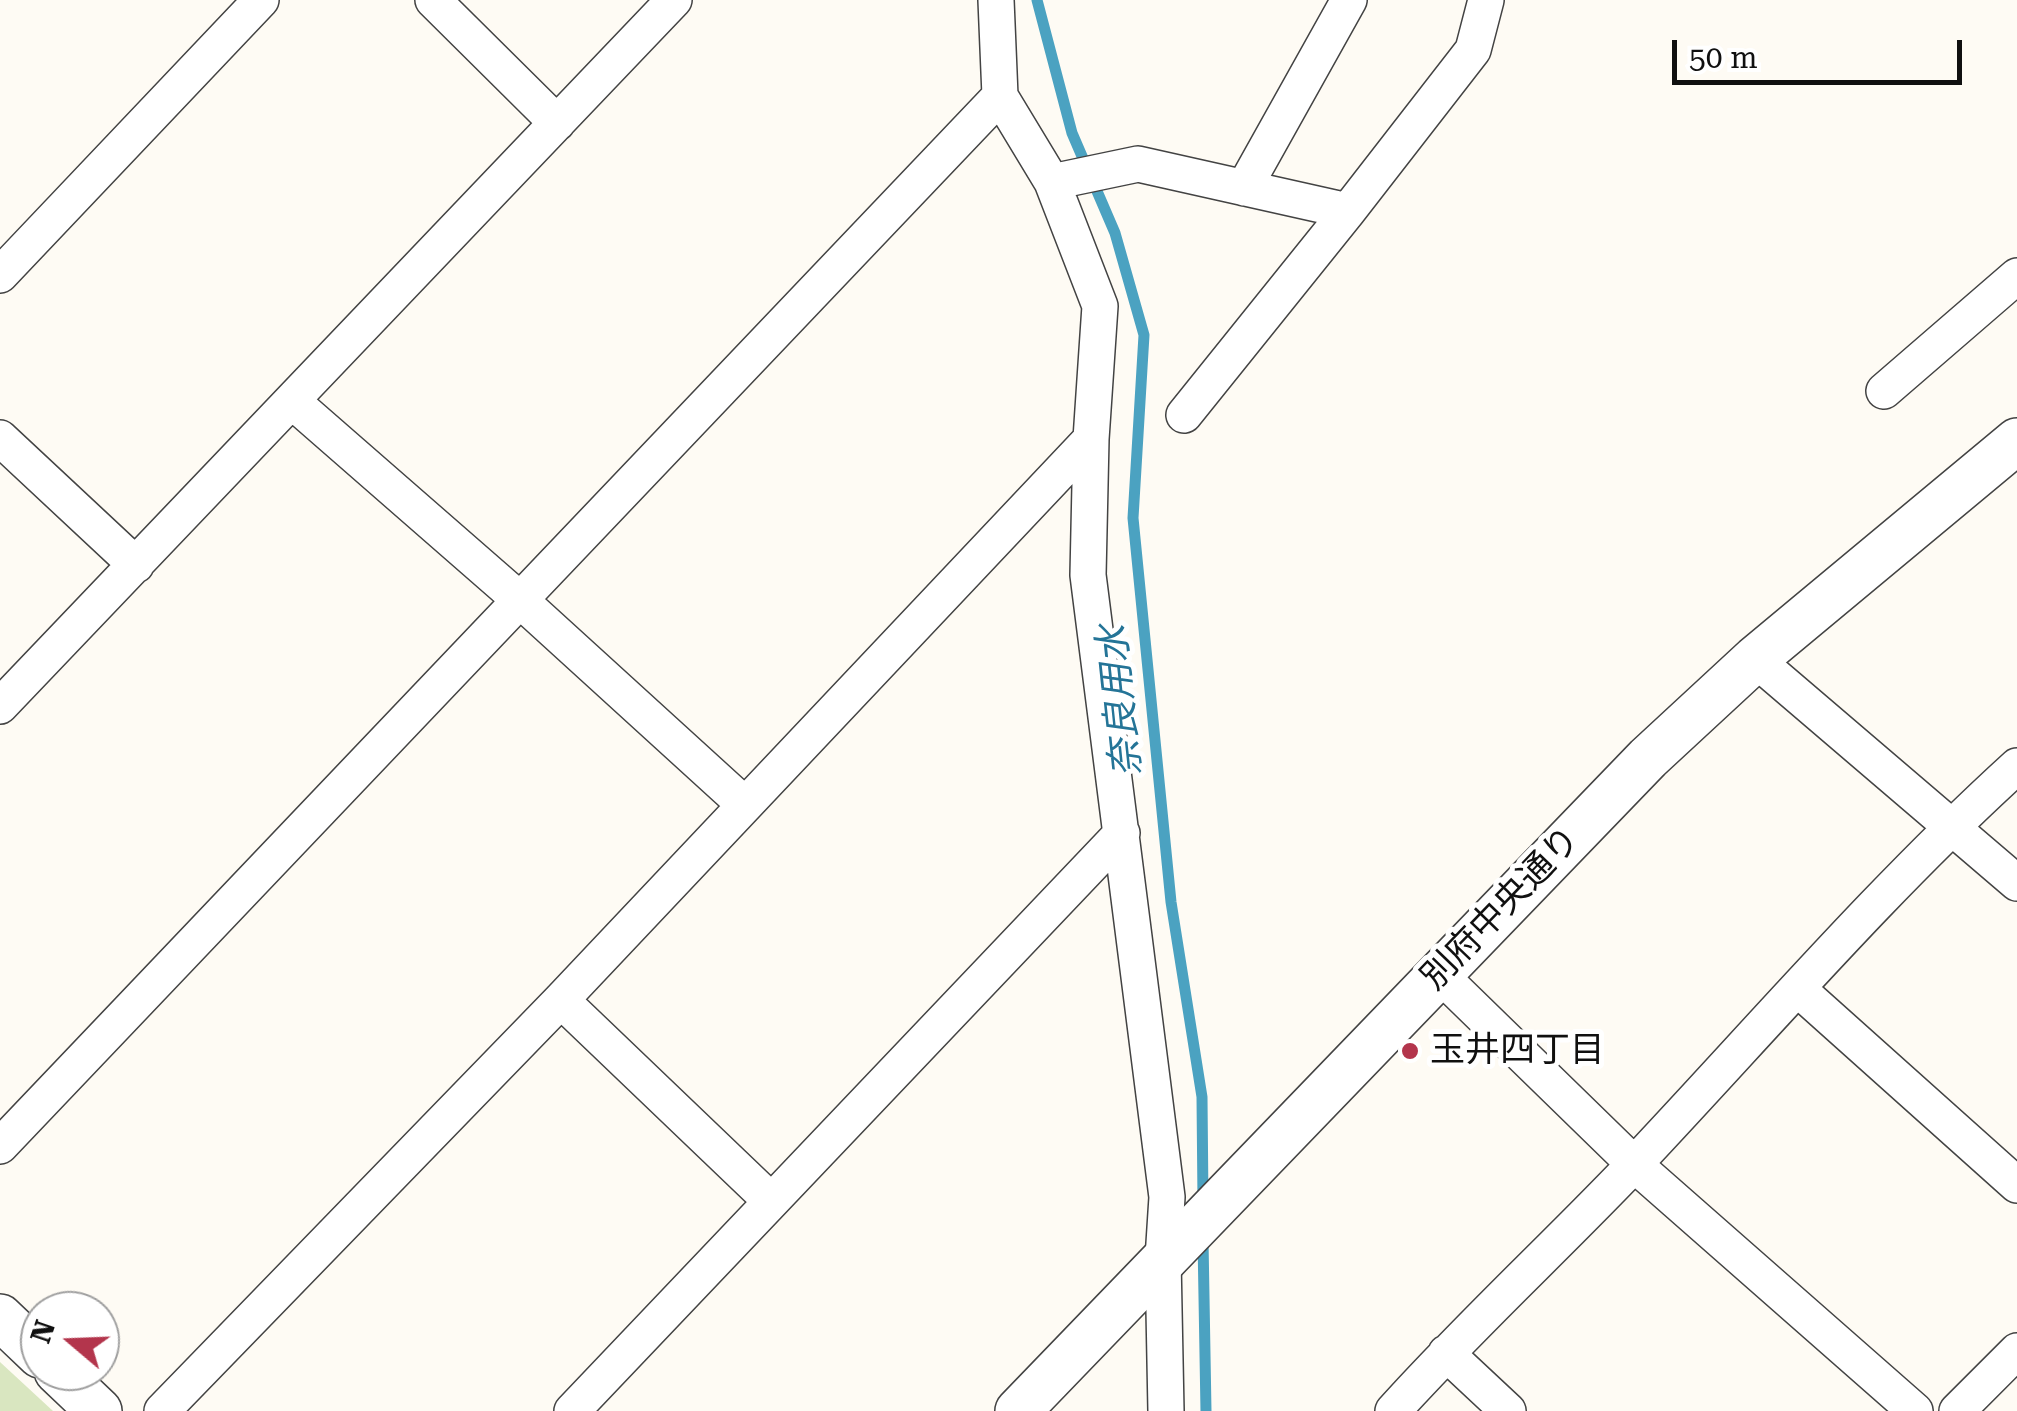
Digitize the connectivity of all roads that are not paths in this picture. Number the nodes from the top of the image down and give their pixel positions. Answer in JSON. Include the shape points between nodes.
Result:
{"nodes":[{"id":1,"x":261,"y":0,"type":"edge"},
{"id":2,"x":433,"y":0,"type":"edge"},
{"id":3,"x":674,"y":0,"type":"edge"},
{"id":4,"x":996,"y":0,"type":"edge"},
{"id":5,"x":1349,"y":0,"type":"edge"},
{"id":6,"x":1486,"y":0,"type":"edge"},
{"id":7,"x":1000,"y":96,"type":"junction"},
{"id":8,"x":558,"y":123,"type":"junction"},
{"id":9,"x":1052,"y":182,"type":"junction"},
{"id":10,"x":1244,"y":188,"type":"junction"},
{"id":11,"x":1348,"y":211,"type":"junction"},
{"id":12,"x":0,"y":275,"type":"edge"},
{"id":13,"x":2017,"y":276,"type":"edge"},
{"id":14,"x":1884,"y":391,"type":"dead end"},
{"id":15,"x":292,"y":401,"type":"junction"},
{"id":16,"x":1184,"y":415,"type":"dead end"},
{"id":17,"x":0,"y":438,"type":"edge"},
{"id":18,"x":1090,"y":439,"type":"junction"},
{"id":19,"x":2017,"y":441,"type":"edge"},
{"id":20,"x":136,"y":565,"type":"junction"},
{"id":21,"x":520,"y":600,"type":"junction"},
{"id":22,"x":1756,"y":659,"type":"junction"},
{"id":23,"x":0,"y":706,"type":"edge"},
{"id":24,"x":2017,"y":766,"type":"edge"},
{"id":25,"x":745,"y":805,"type":"junction"},
{"id":26,"x":1949,"y":828,"type":"junction"},
{"id":27,"x":1122,"y":833,"type":"junction"},
{"id":28,"x":2017,"y":882,"type":"edge"},
{"id":29,"x":1438,"y":974,"type":"junction"},
{"id":30,"x":1798,"y":989,"type":"junction"},
{"id":31,"x":561,"y":1000,"type":"junction"},
{"id":32,"x":0,"y":1146,"type":"edge"},
{"id":33,"x":1634,"y":1164,"type":"junction"},
{"id":34,"x":2017,"y":1185,"type":"edge"},
{"id":35,"x":771,"y":1201,"type":"junction"},
{"id":36,"x":1173,"y":1249,"type":"junction"},
{"id":37,"x":0,"y":1317,"type":"edge"},
{"id":38,"x":20,"y":1336,"type":"edge"},
{"id":39,"x":2017,"y":1351,"type":"edge"},
{"id":40,"x":1446,"y":1353,"type":"junction"},
{"id":41,"x":78,"y":1391,"type":"edge"},
{"id":42,"x":99,"y":1411,"type":"edge"},
{"id":43,"x":162,"y":1411,"type":"edge"},
{"id":44,"x":572,"y":1411,"type":"edge"},
{"id":45,"x":1018,"y":1411,"type":"edge"},
{"id":46,"x":1166,"y":1411,"type":"edge"},
{"id":47,"x":1393,"y":1411,"type":"edge"},
{"id":48,"x":1508,"y":1411,"type":"edge"},
{"id":49,"x":1915,"y":1411,"type":"edge"},
{"id":50,"x":1957,"y":1411,"type":"edge"}],
"edges":[{"from":1,"to":12,"type":"street"},
{"from":2,"to":8,"type":"street"},
{"from":3,"to":8,"type":"street"},
{"from":4,"to":7,"type":"street"},
{"from":5,"to":10,"type":"street"},
{"from":6,"to":11,"type":"street","via":[[1473,50]]},
{"from":7,"to":9,"type":"street"},
{"from":7,"to":21,"type":"street"},
{"from":8,"to":15,"type":"street"},
{"from":9,"to":10,"type":"street","via":[[1138,164]]},
{"from":9,"to":18,"type":"street","via":[[1100,306]]},
{"from":10,"to":11,"type":"street"},
{"from":11,"to":16,"type":"street"},
{"from":13,"to":14,"type":"street"},
{"from":15,"to":20,"type":"street"},
{"from":15,"to":21,"type":"street"},
{"from":17,"to":20,"type":"street"},
{"from":18,"to":25,"type":"street"},
{"from":18,"to":27,"type":"street","via":[[1088,576]]},
{"from":19,"to":22,"type":"street","name":"別府中央通り"},
{"from":20,"to":23,"type":"street"},
{"from":21,"to":25,"type":"street"},
{"from":21,"to":32,"type":"street"},
{"from":22,"to":26,"type":"street"},
{"from":22,"to":29,"type":"street","name":"別府中央通り","via":[[1648,758]]},
{"from":24,"to":26,"type":"street"},
{"from":25,"to":31,"type":"street"},
{"from":26,"to":28,"type":"street"},
{"from":26,"to":30,"type":"street"},
{"from":27,"to":35,"type":"street"},
{"from":27,"to":36,"type":"street"},
{"from":29,"to":33,"type":"street"},
{"from":29,"to":36,"type":"street","name":"別府中央通り"},
{"from":30,"to":33,"type":"street"},
{"from":30,"to":34,"type":"street"},
{"from":31,"to":35,"type":"street"},
{"from":31,"to":43,"type":"street"},
{"from":33,"to":40,"type":"street"},
{"from":33,"to":49,"type":"street"},
{"from":35,"to":44,"type":"street"},
{"from":36,"to":45,"type":"street","name":"別府中央通り"},
{"from":36,"to":46,"type":"street"},
{"from":37,"to":38,"type":"street"},
{"from":39,"to":50,"type":"street"},
{"from":40,"to":47,"type":"street"},
{"from":40,"to":48,"type":"street"},
{"from":41,"to":42,"type":"street"}]}
